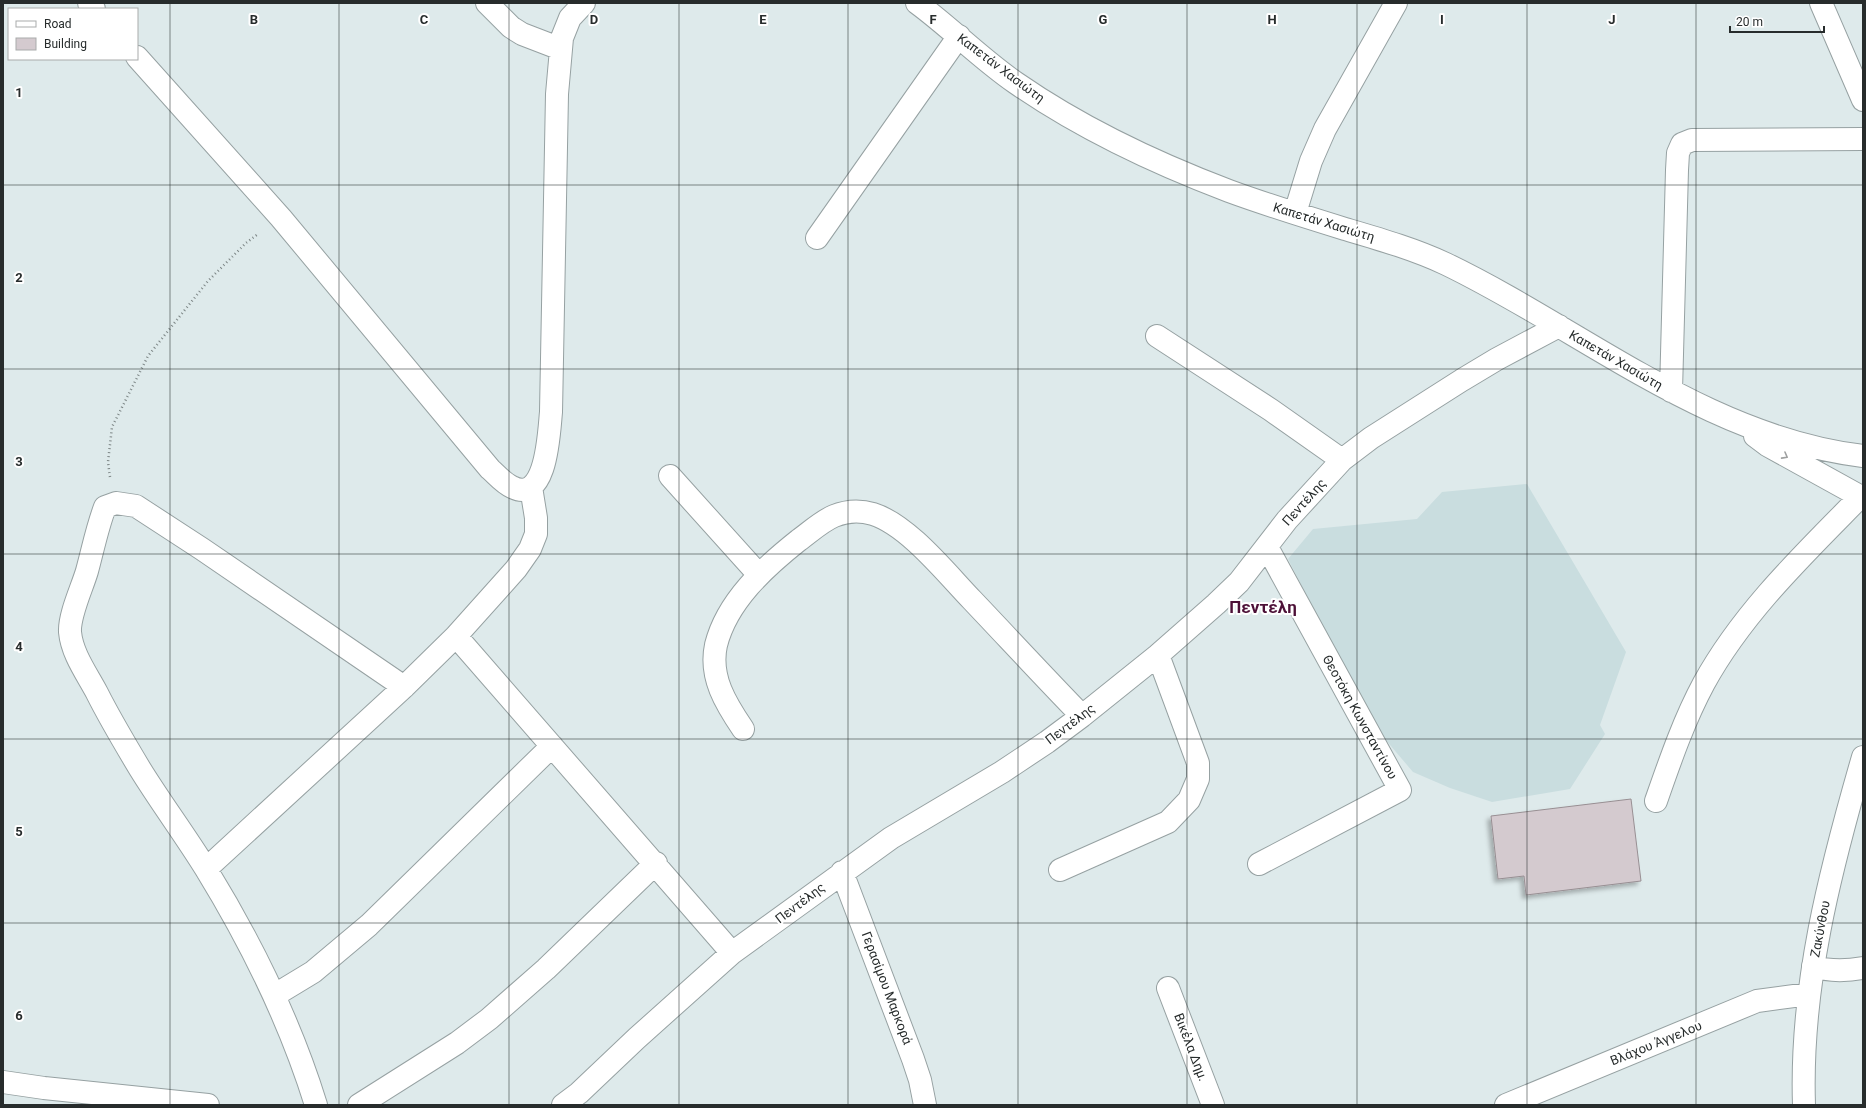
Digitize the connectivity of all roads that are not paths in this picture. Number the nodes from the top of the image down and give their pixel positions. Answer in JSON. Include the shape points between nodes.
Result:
{"nodes":[{"id":1,"x":486,"y":3,"type":"edge"},
{"id":2,"x":584,"y":3,"type":"edge"},
{"id":3,"x":916,"y":3,"type":"edge"},
{"id":4,"x":1396,"y":3,"type":"edge"},
{"id":5,"x":1821,"y":3,"type":"edge"},
{"id":6,"x":959,"y":36,"type":"junction"},
{"id":7,"x":561,"y":49,"type":"junction"},
{"id":8,"x":138,"y":58,"type":"edge"},
{"id":9,"x":1863,"y":100,"type":"edge"},
{"id":10,"x":1863,"y":139,"type":"edge"},
{"id":11,"x":1295,"y":213,"type":"junction"},
{"id":12,"x":817,"y":238,"type":"dead end"},
{"id":13,"x":1559,"y":326,"type":"junction"},
{"id":14,"x":1156,"y":336,"type":"dead end"},
{"id":15,"x":1671,"y":391,"type":"junction"},
{"id":16,"x":1743,"y":424,"type":"junction"},
{"id":17,"x":1863,"y":456,"type":"edge"},
{"id":18,"x":1342,"y":460,"type":"junction"},
{"id":19,"x":670,"y":476,"type":"dead end"},
{"id":20,"x":531,"y":487,"type":"junction"},
{"id":21,"x":1861,"y":498,"type":"edge"},
{"id":22,"x":1267,"y":546,"type":"junction"},
{"id":23,"x":759,"y":575,"type":"junction"},
{"id":24,"x":456,"y":636,"type":"junction"},
{"id":25,"x":1158,"y":655,"type":"junction"},
{"id":26,"x":404,"y":687,"type":"junction"},
{"id":27,"x":1082,"y":716,"type":"junction"},
{"id":28,"x":743,"y":729,"type":"dead end"},
{"id":29,"x":552,"y":746,"type":"junction"},
{"id":30,"x":1863,"y":757,"type":"edge"},
{"id":31,"x":1656,"y":801,"type":"dead end"},
{"id":32,"x":656,"y":864,"type":"junction"},
{"id":33,"x":1259,"y":864,"type":"dead end"},
{"id":34,"x":206,"y":869,"type":"junction"},
{"id":35,"x":1060,"y":870,"type":"dead end"},
{"id":36,"x":842,"y":872,"type":"junction"},
{"id":37,"x":732,"y":953,"type":"junction"},
{"id":38,"x":1813,"y":966,"type":"junction"},
{"id":39,"x":1863,"y":968,"type":"edge"},
{"id":40,"x":1168,"y":988,"type":"dead end"},
{"id":41,"x":1809,"y":994,"type":"junction"},
{"id":42,"x":275,"y":995,"type":"junction"},
{"id":43,"x":3,"y":1082,"type":"edge"},
{"id":44,"x":208,"y":1105,"type":"edge"},
{"id":45,"x":316,"y":1105,"type":"edge"},
{"id":46,"x":359,"y":1105,"type":"edge"},
{"id":47,"x":563,"y":1105,"type":"edge"},
{"id":48,"x":925,"y":1105,"type":"edge"},
{"id":49,"x":1214,"y":1105,"type":"edge"},
{"id":50,"x":1506,"y":1105,"type":"edge"},
{"id":51,"x":1804,"y":1105,"type":"edge"}],
"edges":[{"from":1,"to":7,"type":"street","via":[[522,34]]},
{"from":2,"to":7,"type":"street","via":[[568,23]]},
{"from":3,"to":6,"type":"street","name":"Καπετάν Χασιώτη"},
{"from":4,"to":11,"type":"street","via":[[1326,129],[1311,161]]},
{"from":5,"to":9,"type":"street"},
{"from":6,"to":11,"type":"street","name":"Καπετάν Χασιώτη","via":[[1013,81],[1043,102],[1122,145],[1229,191]]},
{"from":6,"to":12,"type":"street"},
{"from":7,"to":20,"type":"street","via":[[556,94],[551,412],[545,458],[537,482]]},
{"from":8,"to":20,"type":"street","via":[[281,218],[490,469],[513,488]]},
{"from":10,"to":15,"type":"street","via":[[1692,140],[1682,144],[1678,153],[1677,170]]},
{"from":11,"to":13,"type":"street","name":"Καπετάν Χασιώτη","via":[[1380,239],[1443,262]]},
{"from":13,"to":15,"type":"street","name":"Καπετάν Χασιώτη"},
{"from":13,"to":18,"type":"street","name":"Πεντέλης","via":[[1450,388],[1371,438]]},
{"from":14,"to":18,"type":"street","via":[[1271,410]]},
{"from":15,"to":16,"type":"street","name":"Καπετάν Χασιώτη"},
{"from":16,"to":17,"type":"street","name":"Καπετάν Χασιώτη","via":[[1804,444]]},
{"from":16,"to":21,"type":"street","name":"Καπετάν Χασιώτη","one_way":true,"via":[[1767,445]]},
{"from":18,"to":22,"type":"street","name":"Πεντέλης","via":[[1287,520]]},
{"from":19,"to":23,"type":"street"},
{"from":20,"to":24,"type":"street","via":[[536,523],[534,543],[516,569]]},
{"from":21,"to":31,"type":"street","via":[[1774,587],[1720,658],[1704,682],[1688,716]]},
{"from":22,"to":25,"type":"street","name":"Πεντέλης","via":[[1239,582]]},
{"from":22,"to":33,"type":"street","name":"Θεοτόκη Κωνσταντίνου","via":[[1400,790]]},
{"from":23,"to":27,"type":"street","via":[[810,531],[833,517],[862,511],[884,518],[919,545]]},
{"from":23,"to":28,"type":"street","via":[[733,608],[716,646],[718,684],[728,708]]},
{"from":24,"to":26,"type":"street"},
{"from":24,"to":29,"type":"street"},
{"from":25,"to":27,"type":"street","name":"Πεντέλης"},
{"from":25,"to":35,"type":"street","via":[[1198,763],[1198,779],[1189,800],[1168,822]]},
{"from":26,"to":34,"type":"street"},
{"from":26,"to":34,"type":"street","via":[[136,506],[116,503],[105,507],[74,613],[70,630],[72,644],[109,717]]},
{"from":27,"to":36,"type":"street","name":"Πεντέλης","via":[[1002,772],[891,838]]},
{"from":29,"to":32,"type":"street"},
{"from":29,"to":42,"type":"street","via":[[369,925],[314,972]]},
{"from":30,"to":38,"type":"street","name":"Ζακύνθου","via":[[1832,871]]},
{"from":32,"to":37,"type":"street"},
{"from":32,"to":46,"type":"street","via":[[489,1019],[457,1043]]},
{"from":34,"to":42,"type":"street","via":[[250,944]]},
{"from":36,"to":37,"type":"street","name":"Πεντέλης"},
{"from":36,"to":48,"type":"street","name":"Γερασίμου Μαρκορά","via":[[913,1059]]},
{"from":37,"to":47,"type":"street","name":"Πεντέλης"},
{"from":38,"to":39,"type":"street","via":[[1824,970],[1846,971]]},
{"from":38,"to":41,"type":"street","name":"Ζακύνθου"},
{"from":40,"to":49,"type":"street","name":"Βικέλα Δημ."},
{"from":41,"to":50,"type":"street","name":"Βλάχου Άγγελου","via":[[1757,1001]]},
{"from":41,"to":51,"type":"street","name":"Ζακύνθου","via":[[1803,1061]]},
{"from":42,"to":45,"type":"street","via":[[298,1050]]},
{"from":43,"to":44,"type":"street"}]}
